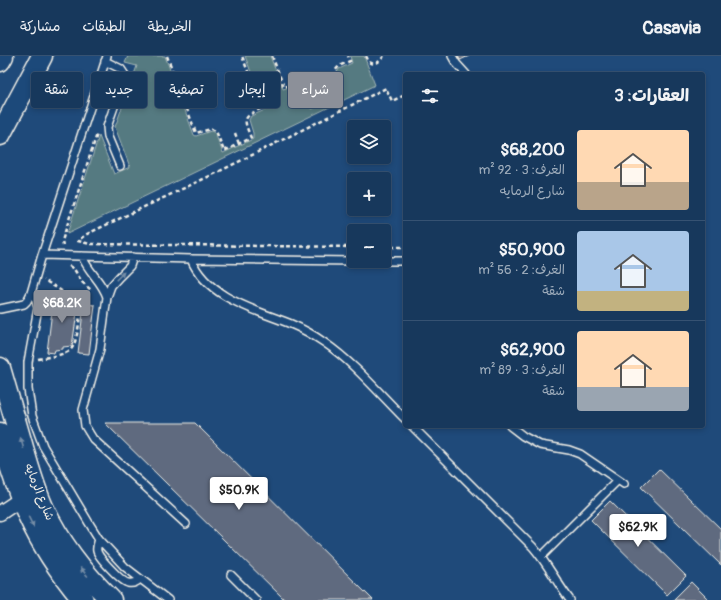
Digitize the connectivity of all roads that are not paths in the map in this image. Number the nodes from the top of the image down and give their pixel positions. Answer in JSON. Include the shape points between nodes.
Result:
{"nodes":[{"id":1,"x":3,"y":56,"type":"edge"},
{"id":2,"x":42,"y":56,"type":"edge"},
{"id":3,"x":452,"y":56,"type":"edge"},
{"id":4,"x":106,"y":58,"type":"edge"},
{"id":5,"x":0,"y":61,"type":"edge"},
{"id":6,"x":464,"y":72,"type":"edge"},
{"id":7,"x":0,"y":135,"type":"edge"},
{"id":8,"x":120,"y":166,"type":"dead end"},
{"id":9,"x":42,"y":255,"type":"junction"},
{"id":10,"x":82,"y":256,"type":"junction"},
{"id":11,"x":133,"y":257,"type":"junction"},
{"id":12,"x":191,"y":259,"type":"junction"},
{"id":13,"x":347,"y":261,"type":"edge"},
{"id":14,"x":391,"y":261,"type":"edge"},
{"id":15,"x":403,"y":261,"type":"edge"},
{"id":16,"x":31,"y":293,"type":"junction"},
{"id":17,"x":107,"y":297,"type":"junction"},
{"id":18,"x":0,"y":308,"type":"edge"},
{"id":19,"x":0,"y":368,"type":"edge"},
{"id":20,"x":403,"y":417,"type":"edge"},
{"id":21,"x":414,"y":428,"type":"edge"},
{"id":22,"x":513,"y":428,"type":"edge"},
{"id":23,"x":0,"y":433,"type":"edge"},
{"id":24,"x":29,"y":496,"type":"junction"},
{"id":25,"x":0,"y":512,"type":"edge"},
{"id":26,"x":186,"y":524,"type":"dead end"},
{"id":27,"x":100,"y":539,"type":"junction"},
{"id":28,"x":541,"y":557,"type":"junction"},
{"id":29,"x":230,"y":575,"type":"dead end"},
{"id":30,"x":140,"y":578,"type":"junction"},
{"id":31,"x":83,"y":600,"type":"edge"},
{"id":32,"x":111,"y":600,"type":"edge"},
{"id":33,"x":168,"y":600,"type":"edge"},
{"id":34,"x":256,"y":600,"type":"edge"},
{"id":35,"x":570,"y":600,"type":"edge"}],
"edges":[{"from":1,"to":5,"type":"street"},
{"from":2,"to":7,"type":"street"},
{"from":3,"to":6,"type":"lane"},
{"from":4,"to":8,"type":"lane","via":[[121,69],[125,76],[107,130]]},
{"from":4,"to":9,"type":"lane"},
{"from":9,"to":10,"type":"lane"},
{"from":9,"to":16,"type":"lane"},
{"from":10,"to":11,"type":"lane"},
{"from":10,"to":17,"type":"lane"},
{"from":11,"to":12,"type":"lane"},
{"from":17,"to":11,"type":"lane","one_way":true,"via":[[112,286],[130,266]]},
{"from":12,"to":13,"type":"lane"},
{"from":12,"to":20,"type":"lane","via":[[202,278],[231,299],[304,330],[326,344],[347,361]]},
{"from":14,"to":15,"type":"lane"},
{"from":16,"to":18,"type":"lane","via":[[24,304]]},
{"from":16,"to":27,"type":"lane","via":[[38,308],[28,362],[28,389],[39,436]]},
{"from":17,"to":26,"type":"lane","via":[[100,349],[84,406],[85,426],[93,439]]},
{"from":24,"to":19,"type":"street","name":"شارع الرمايه","one_way":true},
{"from":21,"to":28,"type":"lane"},
{"from":22,"to":28,"type":"lane","via":[[540,444],[575,451],[621,482]]},
{"from":23,"to":24,"type":"street","name":"شارع الرمايه"},
{"from":24,"to":25,"type":"street"},
{"from":24,"to":31,"type":"street","name":"شارع الرمايه","one_way":true,"via":[[35,530],[52,560]]},
{"from":32,"to":24,"type":"street","name":"شارع الرمايه","one_way":true,"via":[[86,575]]},
{"from":27,"to":30,"type":"lane"},
{"from":27,"to":30,"type":"lane","via":[[98,555],[124,581],[130,584]]},
{"from":28,"to":35,"type":"lane"},
{"from":29,"to":34,"type":"lane"},
{"from":30,"to":33,"type":"lane"}]}
